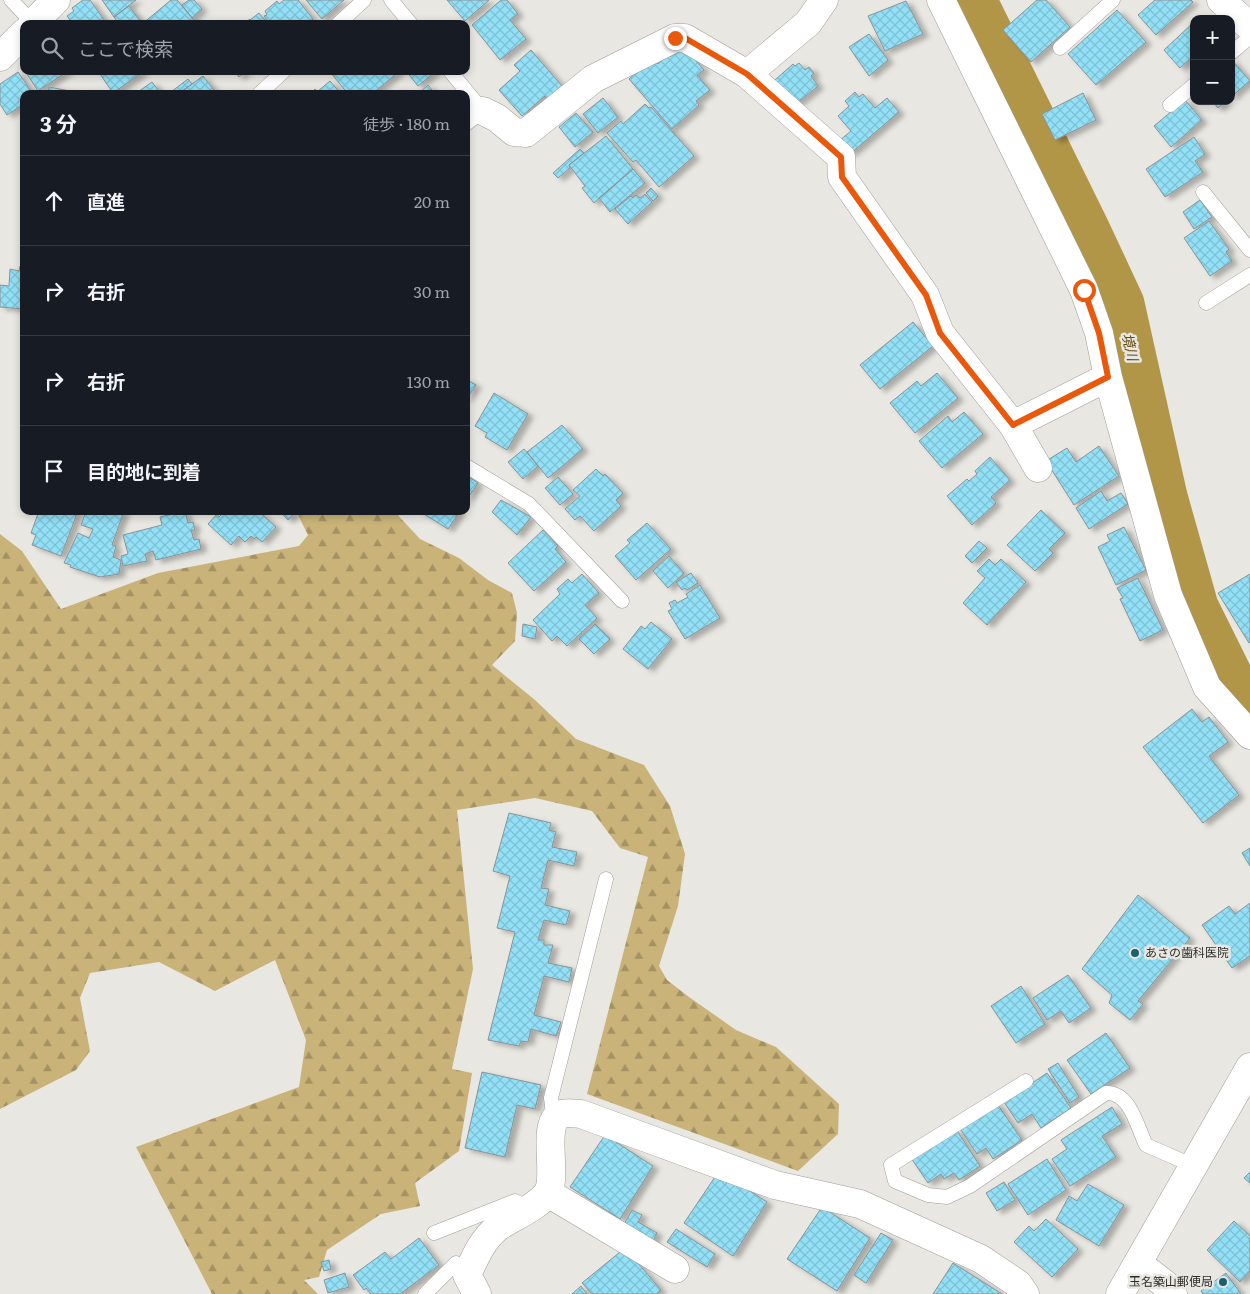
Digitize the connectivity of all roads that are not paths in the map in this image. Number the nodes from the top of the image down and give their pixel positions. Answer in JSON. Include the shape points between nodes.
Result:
{"nodes":[{"id":1,"x":10,"y":0,"type":"edge"},
{"id":2,"x":56,"y":0,"type":"edge"},
{"id":3,"x":364,"y":0,"type":"edge"},
{"id":4,"x":391,"y":0,"type":"edge"},
{"id":5,"x":824,"y":0,"type":"edge"},
{"id":6,"x":942,"y":0,"type":"edge"},
{"id":7,"x":1113,"y":0,"type":"edge"},
{"id":8,"x":1221,"y":0,"type":"edge"},
{"id":9,"x":25,"y":20,"type":"edge"},
{"id":10,"x":36,"y":20,"type":"edge"},
{"id":11,"x":342,"y":20,"type":"edge"},
{"id":12,"x":408,"y":20,"type":"edge"},
{"id":13,"x":1250,"y":28,"type":"edge"},
{"id":14,"x":20,"y":36,"type":"edge"},
{"id":15,"x":1250,"y":38,"type":"edge"},
{"id":16,"x":1060,"y":48,"type":"dead end"},
{"id":17,"x":1235,"y":50,"type":"edge"},
{"id":18,"x":0,"y":57,"type":"edge"},
{"id":19,"x":747,"y":74,"type":"junction"},
{"id":20,"x":280,"y":75,"type":"edge"},
{"id":21,"x":452,"y":75,"type":"edge"},
{"id":22,"x":1190,"y":88,"type":"edge"},
{"id":23,"x":263,"y":90,"type":"edge"},
{"id":24,"x":460,"y":90,"type":"edge"},
{"id":25,"x":1170,"y":105,"type":"dead end"},
{"id":26,"x":475,"y":118,"type":"edge"},
{"id":27,"x":1204,"y":192,"type":"dead end"},
{"id":28,"x":1250,"y":250,"type":"edge"},
{"id":29,"x":1250,"y":275,"type":"edge"},
{"id":30,"x":1206,"y":303,"type":"dead end"},
{"id":31,"x":1108,"y":377,"type":"junction"},
{"id":32,"x":1013,"y":425,"type":"junction"},
{"id":33,"x":470,"y":468,"type":"edge"},
{"id":34,"x":1038,"y":468,"type":"dead end"},
{"id":35,"x":622,"y":600,"type":"dead end"},
{"id":36,"x":1250,"y":735,"type":"edge"},
{"id":37,"x":606,"y":879,"type":"dead end"},
{"id":38,"x":1250,"y":1067,"type":"edge"},
{"id":39,"x":1026,"y":1081,"type":"dead end"},
{"id":40,"x":554,"y":1120,"type":"junction"},
{"id":41,"x":1194,"y":1166,"type":"junction"},
{"id":42,"x":538,"y":1201,"type":"junction"},
{"id":43,"x":434,"y":1234,"type":"dead end"},
{"id":44,"x":1139,"y":1264,"type":"junction"},
{"id":45,"x":675,"y":1269,"type":"dead end"},
{"id":46,"x":472,"y":1284,"type":"edge"},
{"id":47,"x":426,"y":1294,"type":"edge"},
{"id":48,"x":1025,"y":1294,"type":"edge"},
{"id":49,"x":1120,"y":1294,"type":"edge"},
{"id":50,"x":1173,"y":1294,"type":"edge"}],
"edges":[{"from":1,"to":9,"type":"lane"},
{"from":2,"to":10,"type":"street"},
{"from":3,"to":11,"type":"lane"},
{"from":4,"to":12,"type":"lane"},
{"from":5,"to":19,"type":"street","via":[[808,23]]},
{"from":6,"to":31,"type":"street","via":[[1084,290],[1099,333]]},
{"from":7,"to":16,"type":"lane"},
{"from":8,"to":13,"type":"street"},
{"from":14,"to":18,"type":"street"},
{"from":15,"to":17,"type":"lane"},
{"from":19,"to":26,"type":"street","via":[[685,38],[675,38],[592,79],[526,133],[514,132],[497,118]]},
{"from":19,"to":32,"type":"street","via":[[841,157],[842,177],[926,295],[940,333]]},
{"from":20,"to":23,"type":"lane"},
{"from":21,"to":24,"type":"lane"},
{"from":22,"to":25,"type":"lane"},
{"from":27,"to":28,"type":"lane"},
{"from":29,"to":30,"type":"lane"},
{"from":31,"to":32,"type":"street"},
{"from":31,"to":36,"type":"street","via":[[1168,596],[1206,687]]},
{"from":32,"to":34,"type":"street"},
{"from":33,"to":35,"type":"lane","via":[[529,504]]},
{"from":37,"to":40,"type":"lane","via":[[552,1098]]},
{"from":38,"to":41,"type":"street"},
{"from":39,"to":41,"type":"lane","via":[[891,1165],[896,1181],[928,1194],[947,1196],[970,1186],[1106,1093],[1115,1093],[1126,1100],[1146,1145]]},
{"from":40,"to":42,"type":"street","via":[[550,1136],[552,1178]]},
{"from":40,"to":48,"type":"street","via":[[562,1114],[581,1114],[775,1186],[860,1204],[981,1259],[1018,1284]]},
{"from":41,"to":44,"type":"street"},
{"from":42,"to":43,"type":"lane","via":[[515,1201]]},
{"from":42,"to":45,"type":"street"},
{"from":42,"to":46,"type":"street","via":[[498,1228],[480,1246]]},
{"from":44,"to":49,"type":"street"},
{"from":44,"to":50,"type":"street"},
{"from":46,"to":47,"type":"lane","via":[[456,1263]]}]}
